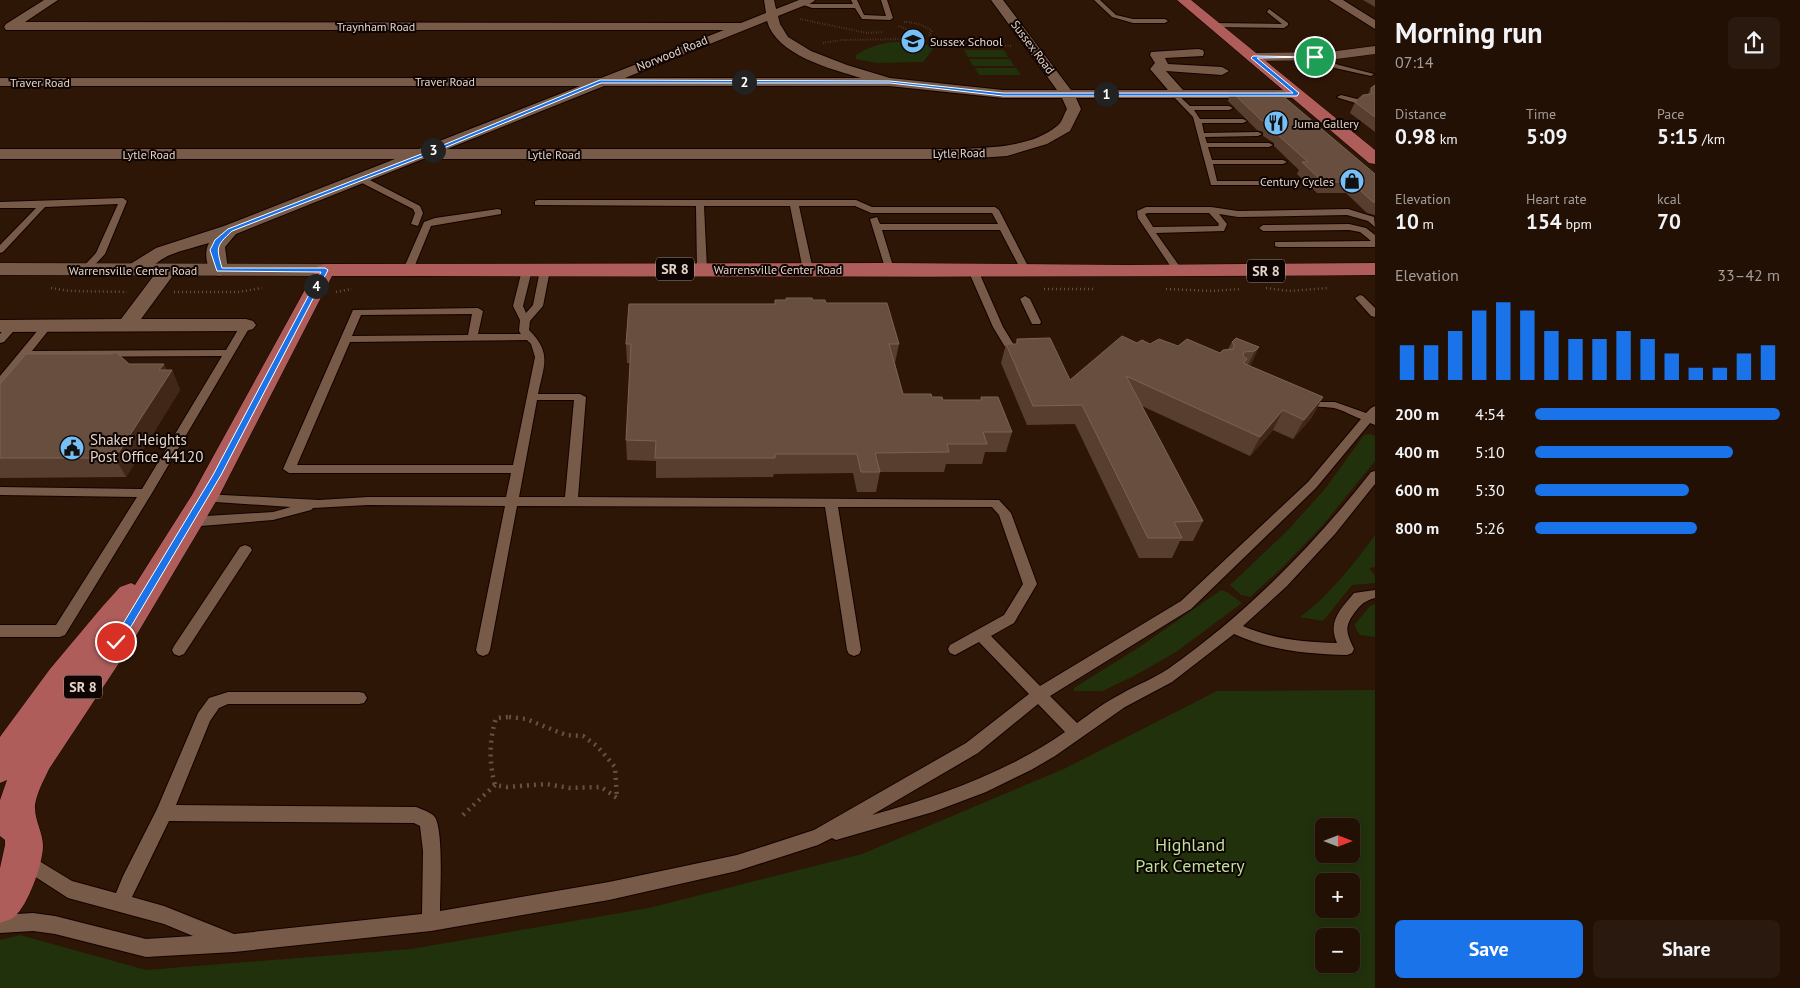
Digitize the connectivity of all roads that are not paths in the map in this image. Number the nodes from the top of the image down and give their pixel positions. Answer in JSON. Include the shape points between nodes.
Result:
{"nodes":[{"id":1,"x":52,"y":0,"type":"edge"},
{"id":2,"x":768,"y":0,"type":"edge"},
{"id":3,"x":854,"y":0,"type":"edge"},
{"id":4,"x":884,"y":0,"type":"edge"},
{"id":5,"x":998,"y":0,"type":"edge"},
{"id":6,"x":1098,"y":0,"type":"edge"},
{"id":7,"x":1183,"y":0,"type":"edge"},
{"id":8,"x":1335,"y":0,"type":"edge"},
{"id":9,"x":805,"y":2,"type":"edge"},
{"id":10,"x":857,"y":6,"type":"junction"},
{"id":11,"x":1269,"y":12,"type":"dead end"},
{"id":12,"x":772,"y":16,"type":"junction"},
{"id":13,"x":1165,"y":21,"type":"dead end"},
{"id":14,"x":1375,"y":25,"type":"edge"},
{"id":15,"x":12,"y":26,"type":"junction"},
{"id":16,"x":740,"y":26,"type":"junction"},
{"id":17,"x":1213,"y":26,"type":"junction"},
{"id":18,"x":0,"y":34,"type":"edge"},
{"id":19,"x":1375,"y":50,"type":"edge"},
{"id":20,"x":1198,"y":52,"type":"dead end"},
{"id":21,"x":1253,"y":57,"type":"junction"},
{"id":22,"x":1315,"y":57,"type":"junction"},
{"id":23,"x":1160,"y":67,"type":"junction"},
{"id":24,"x":1222,"y":72,"type":"dead end"},
{"id":25,"x":1371,"y":74,"type":"dead end"},
{"id":26,"x":600,"y":81,"type":"junction"},
{"id":27,"x":0,"y":82,"type":"edge"},
{"id":28,"x":890,"y":82,"type":"junction"},
{"id":29,"x":1297,"y":94,"type":"junction"},
{"id":30,"x":1068,"y":95,"type":"junction"},
{"id":31,"x":1175,"y":95,"type":"junction"},
{"id":32,"x":1341,"y":98,"type":"dead end"},
{"id":33,"x":1362,"y":103,"type":"edge"},
{"id":34,"x":1188,"y":108,"type":"junction"},
{"id":35,"x":1229,"y":108,"type":"dead end"},
{"id":36,"x":1198,"y":121,"type":"junction"},
{"id":37,"x":1243,"y":121,"type":"dead end"},
{"id":38,"x":1258,"y":134,"type":"dead end"},
{"id":39,"x":1202,"y":135,"type":"junction"},
{"id":40,"x":1205,"y":145,"type":"junction"},
{"id":41,"x":1269,"y":145,"type":"dead end"},
{"id":42,"x":0,"y":154,"type":"edge"},
{"id":43,"x":426,"y":154,"type":"junction"},
{"id":44,"x":1375,"y":158,"type":"edge"},
{"id":45,"x":1209,"y":162,"type":"junction"},
{"id":46,"x":1283,"y":162,"type":"dead end"},
{"id":47,"x":361,"y":179,"type":"junction"},
{"id":48,"x":1294,"y":183,"type":"dead end"},
{"id":49,"x":538,"y":203,"type":"dead end"},
{"id":50,"x":700,"y":203,"type":"junction"},
{"id":51,"x":794,"y":203,"type":"junction"},
{"id":52,"x":0,"y":205,"type":"edge"},
{"id":53,"x":43,"y":205,"type":"junction"},
{"id":54,"x":872,"y":210,"type":"junction"},
{"id":55,"x":1211,"y":210,"type":"junction"},
{"id":56,"x":498,"y":212,"type":"dead end"},
{"id":57,"x":415,"y":224,"type":"dead end"},
{"id":58,"x":1375,"y":224,"type":"edge"},
{"id":59,"x":877,"y":227,"type":"junction"},
{"id":60,"x":1004,"y":227,"type":"junction"},
{"id":61,"x":1263,"y":228,"type":"dead end"},
{"id":62,"x":230,"y":230,"type":"junction"},
{"id":63,"x":1150,"y":230,"type":"junction"},
{"id":64,"x":1375,"y":240,"type":"edge"},
{"id":65,"x":1278,"y":244,"type":"dead end"},
{"id":66,"x":1375,"y":244,"type":"edge"},
{"id":67,"x":0,"y":250,"type":"edge"},
{"id":68,"x":0,"y":269,"type":"edge"},
{"id":69,"x":86,"y":269,"type":"junction"},
{"id":70,"x":702,"y":269,"type":"junction"},
{"id":71,"x":889,"y":269,"type":"junction"},
{"id":72,"x":1375,"y":269,"type":"edge"},
{"id":73,"x":134,"y":270,"type":"junction"},
{"id":74,"x":168,"y":270,"type":"junction"},
{"id":75,"x":219,"y":270,"type":"junction"},
{"id":76,"x":325,"y":270,"type":"junction"},
{"id":77,"x":408,"y":270,"type":"junction"},
{"id":78,"x":536,"y":270,"type":"junction"},
{"id":79,"x":808,"y":270,"type":"junction"},
{"id":80,"x":973,"y":270,"type":"junction"},
{"id":81,"x":1026,"y":270,"type":"junction"},
{"id":82,"x":1178,"y":271,"type":"junction"},
{"id":83,"x":1360,"y":298,"type":"dead end"},
{"id":84,"x":1026,"y":299,"type":"dead end"},
{"id":85,"x":1375,"y":314,"type":"edge"},
{"id":86,"x":525,"y":320,"type":"junction"},
{"id":87,"x":1036,"y":322,"type":"dead end"},
{"id":88,"x":246,"y":325,"type":"joint"},
{"id":89,"x":47,"y":326,"type":"junction"},
{"id":90,"x":126,"y":326,"type":"junction"},
{"id":91,"x":4,"y":331,"type":"edge"},
{"id":92,"x":529,"y":337,"type":"junction"},
{"id":93,"x":472,"y":338,"type":"junction"},
{"id":94,"x":346,"y":339,"type":"junction"},
{"id":95,"x":1012,"y":350,"type":"edge"},
{"id":96,"x":230,"y":353,"type":"junction"},
{"id":97,"x":24,"y":354,"type":"junction"},
{"id":98,"x":0,"y":383,"type":"edge"},
{"id":99,"x":1291,"y":394,"type":"edge"},
{"id":100,"x":532,"y":397,"type":"junction"},
{"id":101,"x":1373,"y":416,"type":"edge"},
{"id":102,"x":518,"y":469,"type":"junction"},
{"id":103,"x":1375,"y":475,"type":"edge"},
{"id":104,"x":0,"y":491,"type":"edge"},
{"id":105,"x":146,"y":493,"type":"junction"},
{"id":106,"x":204,"y":498,"type":"junction"},
{"id":107,"x":512,"y":502,"type":"junction"},
{"id":108,"x":571,"y":502,"type":"junction"},
{"id":109,"x":831,"y":502,"type":"junction"},
{"id":110,"x":319,"y":504,"type":"junction"},
{"id":111,"x":189,"y":522,"type":"junction"},
{"id":112,"x":246,"y":550,"type":"dead end"},
{"id":113,"x":169,"y":553,"type":"junction"},
{"id":114,"x":1372,"y":594,"type":"dead end"},
{"id":115,"x":1232,"y":627,"type":"junction"},
{"id":116,"x":0,"y":631,"type":"edge"},
{"id":117,"x":982,"y":636,"type":"junction"},
{"id":118,"x":954,"y":649,"type":"dead end"},
{"id":119,"x":179,"y":650,"type":"dead end"},
{"id":120,"x":484,"y":650,"type":"dead end"},
{"id":121,"x":854,"y":650,"type":"dead end"},
{"id":122,"x":1039,"y":696,"type":"junction"},
{"id":123,"x":358,"y":698,"type":"dead end"},
{"id":124,"x":1075,"y":732,"type":"junction"},
{"id":125,"x":0,"y":767,"type":"edge"},
{"id":126,"x":164,"y":813,"type":"junction"},
{"id":127,"x":14,"y":836,"type":"edge"},
{"id":128,"x":820,"y":836,"type":"junction"},
{"id":129,"x":0,"y":903,"type":"edge"},
{"id":130,"x":121,"y":904,"type":"junction"},
{"id":131,"x":431,"y":922,"type":"junction"},
{"id":132,"x":0,"y":924,"type":"edge"},
{"id":133,"x":234,"y":943,"type":"junction"}],
"edges":[{"from":1,"to":15,"type":"street"},
{"from":2,"to":12,"type":"street"},
{"from":3,"to":10,"type":"lane"},
{"from":4,"to":10,"type":"lane","via":[[890,18],[863,18]]},
{"from":5,"to":30,"type":"street","name":"Sussex Road"},
{"from":6,"to":13,"type":"lane","via":[[1114,16],[1133,21]]},
{"from":7,"to":17,"type":"main road"},
{"from":8,"to":14,"type":"street"},
{"from":9,"to":10,"type":"lane","via":[[816,6]]},
{"from":9,"to":12,"type":"street","name":"Norwood Road"},
{"from":11,"to":17,"type":"lane","via":[[1286,24]]},
{"from":12,"to":16,"type":"street","name":"Norwood Road"},
{"from":12,"to":28,"type":"street","via":[[783,39],[806,54]]},
{"from":15,"to":16,"type":"street","name":"Traynham Road"},
{"from":15,"to":18,"type":"street"},
{"from":16,"to":26,"type":"street","name":"Norwood Road"},
{"from":17,"to":21,"type":"main road"},
{"from":19,"to":22,"type":"main road"},
{"from":20,"to":23,"type":"street","via":[[1156,55],[1162,64]]},
{"from":21,"to":22,"type":"main road"},
{"from":21,"to":29,"type":"main road"},
{"from":22,"to":25,"type":"lane","via":[[1336,67]]},
{"from":23,"to":24,"type":"street"},
{"from":23,"to":31,"type":"street","via":[[1157,69],[1177,92]]},
{"from":26,"to":27,"type":"street","name":"Traver Road"},
{"from":26,"to":28,"type":"street","name":"Traver Road"},
{"from":26,"to":43,"type":"street","name":"Norwood Road"},
{"from":28,"to":30,"type":"street","via":[[1003,94]]},
{"from":29,"to":31,"type":"street"},
{"from":29,"to":44,"type":"main road"},
{"from":30,"to":31,"type":"street"},
{"from":30,"to":43,"type":"street","name":"Lytle Road","via":[[1074,109],[1065,128],[1042,141],[1007,151],[962,154]]},
{"from":31,"to":34,"type":"lane"},
{"from":32,"to":33,"type":"lane"},
{"from":34,"to":35,"type":"lane"},
{"from":34,"to":36,"type":"lane"},
{"from":36,"to":37,"type":"lane"},
{"from":36,"to":39,"type":"lane"},
{"from":38,"to":39,"type":"lane"},
{"from":39,"to":40,"type":"lane"},
{"from":40,"to":41,"type":"lane"},
{"from":40,"to":45,"type":"lane"},
{"from":42,"to":43,"type":"street","name":"Lytle Road"},
{"from":43,"to":47,"type":"street","name":"Norwood Road"},
{"from":45,"to":46,"type":"lane"},
{"from":45,"to":48,"type":"lane","via":[[1214,183]]},
{"from":47,"to":57,"type":"lane","via":[[417,208],[419,213]]},
{"from":47,"to":62,"type":"street","name":"Norwood Road"},
{"from":49,"to":50,"type":"lane"},
{"from":50,"to":51,"type":"lane"},
{"from":50,"to":70,"type":"lane"},
{"from":51,"to":54,"type":"lane","via":[[856,203]]},
{"from":51,"to":79,"type":"lane"},
{"from":52,"to":53,"type":"lane"},
{"from":53,"to":67,"type":"lane"},
{"from":53,"to":69,"type":"lane","via":[[123,201],[100,254]]},
{"from":54,"to":59,"type":"lane"},
{"from":54,"to":60,"type":"lane","via":[[995,210]]},
{"from":55,"to":58,"type":"lane","via":[[1238,214],[1348,212],[1371,219]]},
{"from":55,"to":63,"type":"lane","via":[[1146,210],[1140,213]]},
{"from":55,"to":63,"type":"lane","via":[[1223,224],[1222,230]]},
{"from":56,"to":77,"type":"lane","via":[[427,224]]},
{"from":59,"to":60,"type":"lane"},
{"from":59,"to":71,"type":"lane"},
{"from":60,"to":81,"type":"lane"},
{"from":61,"to":64,"type":"lane","via":[[1349,227],[1363,230]]},
{"from":62,"to":73,"type":"street","name":"Norwood Road","via":[[162,252]]},
{"from":62,"to":75,"type":"street","name":"Norwood Road","via":[[217,241],[213,250]]},
{"from":63,"to":82,"type":"lane"},
{"from":65,"to":66,"type":"lane"},
{"from":68,"to":69,"type":"main road","name":"Warrensville Center Road"},
{"from":69,"to":73,"type":"main road","name":"Warrensville Center Road"},
{"from":70,"to":78,"type":"main road","name":"Warrensville Center Road","number":"SR 8"},
{"from":70,"to":79,"type":"main road","name":"Warrensville Center Road","number":"SR 8"},
{"from":71,"to":79,"type":"main road","name":"Warrensville Center Road","number":"SR 8"},
{"from":71,"to":80,"type":"main road","name":"Warrensville Center Road","number":"SR 8"},
{"from":72,"to":82,"type":"main road","name":"Warrensville Center Road","number":"SR 8"},
{"from":73,"to":74,"type":"main road","name":"Warrensville Center Road"},
{"from":74,"to":75,"type":"main road","name":"Warrensville Center Road"},
{"from":74,"to":90,"type":"street"},
{"from":75,"to":76,"type":"main road","name":"Warrensville Center Road"},
{"from":76,"to":77,"type":"main road","name":"Warrensville Center Road","number":"SR 8"},
{"from":76,"to":106,"type":"main road","number":"SR 8"},
{"from":77,"to":78,"type":"main road","name":"Warrensville Center Road","number":"SR 8"},
{"from":78,"to":86,"type":"lane","via":[[538,306]]},
{"from":78,"to":86,"type":"lane","via":[[518,306]]},
{"from":80,"to":81,"type":"main road","name":"Warrensville Center Road","number":"SR 8"},
{"from":80,"to":95,"type":"lane","via":[[998,327]]},
{"from":81,"to":82,"type":"main road","name":"Warrensville Center Road","number":"SR 8"},
{"from":83,"to":85,"type":"lane"},
{"from":84,"to":87,"type":"lane"},
{"from":86,"to":92,"type":"lane","via":[[524,332]]},
{"from":88,"to":90,"type":"street"},
{"from":88,"to":96,"type":"lane"},
{"from":89,"to":90,"type":"street"},
{"from":89,"to":91,"type":"street"},
{"from":89,"to":97,"type":"lane"},
{"from":92,"to":93,"type":"lane"},
{"from":92,"to":100,"type":"lane","via":[[536,342],[540,354]]},
{"from":93,"to":94,"type":"lane"},
{"from":93,"to":94,"type":"lane","via":[[478,311],[357,312]]},
{"from":94,"to":102,"type":"lane","via":[[289,469]]},
{"from":96,"to":97,"type":"lane"},
{"from":96,"to":105,"type":"lane"},
{"from":97,"to":98,"type":"lane"},
{"from":99,"to":101,"type":"lane","via":[[1320,405],[1335,405]]},
{"from":100,"to":102,"type":"lane"},
{"from":100,"to":108,"type":"lane","via":[[580,396]]},
{"from":101,"to":122,"type":"lane","via":[[1312,485],[1186,605]]},
{"from":102,"to":107,"type":"lane"},
{"from":103,"to":115,"type":"lane","via":[[1338,524],[1264,602]]},
{"from":104,"to":105,"type":"lane"},
{"from":105,"to":116,"type":"lane","via":[[60,631]]},
{"from":106,"to":110,"type":"lane"},
{"from":106,"to":111,"type":"main road","number":"SR 8"},
{"from":107,"to":108,"type":"lane"},
{"from":107,"to":110,"type":"lane"},
{"from":107,"to":120,"type":"lane"},
{"from":108,"to":109,"type":"lane"},
{"from":109,"to":117,"type":"lane","via":[[995,503],[1005,513],[1030,584],[1010,620]]},
{"from":109,"to":121,"type":"lane"},
{"from":110,"to":111,"type":"lane","via":[[273,516]]},
{"from":111,"to":113,"type":"main road","number":"SR 8"},
{"from":112,"to":119,"type":"lane"},
{"from":113,"to":125,"type":"main road","number":"SR 8","via":[[93,637]]},
{"from":113,"to":127,"type":"main road","number":"SR 8","via":[[116,642],[36,758],[22,787]]},
{"from":114,"to":115,"type":"lane","via":[[1359,598],[1341,620],[1340,636],[1347,649],[1283,646]]},
{"from":115,"to":124,"type":"lane","via":[[1172,674],[1122,700]]},
{"from":117,"to":118,"type":"lane"},
{"from":117,"to":122,"type":"lane"},
{"from":122,"to":124,"type":"lane"},
{"from":122,"to":128,"type":"lane","via":[[972,748]]},
{"from":123,"to":126,"type":"lane","via":[[228,698],[214,703],[204,718]]},
{"from":124,"to":128,"type":"lane","via":[[1025,766],[964,792],[904,815]]},
{"from":126,"to":130,"type":"lane"},
{"from":126,"to":131,"type":"lane","via":[[416,815],[428,822],[431,842]]},
{"from":127,"to":129,"type":"main road","number":"SR 8","via":[[10,890]]},
{"from":127,"to":130,"type":"lane","via":[[68,889]]},
{"from":128,"to":131,"type":"lane","via":[[737,863],[628,888]]},
{"from":130,"to":133,"type":"lane","via":[[164,915]]},
{"from":131,"to":133,"type":"lane"},
{"from":132,"to":133,"type":"lane","via":[[33,922],[55,925],[146,948]]}]}
